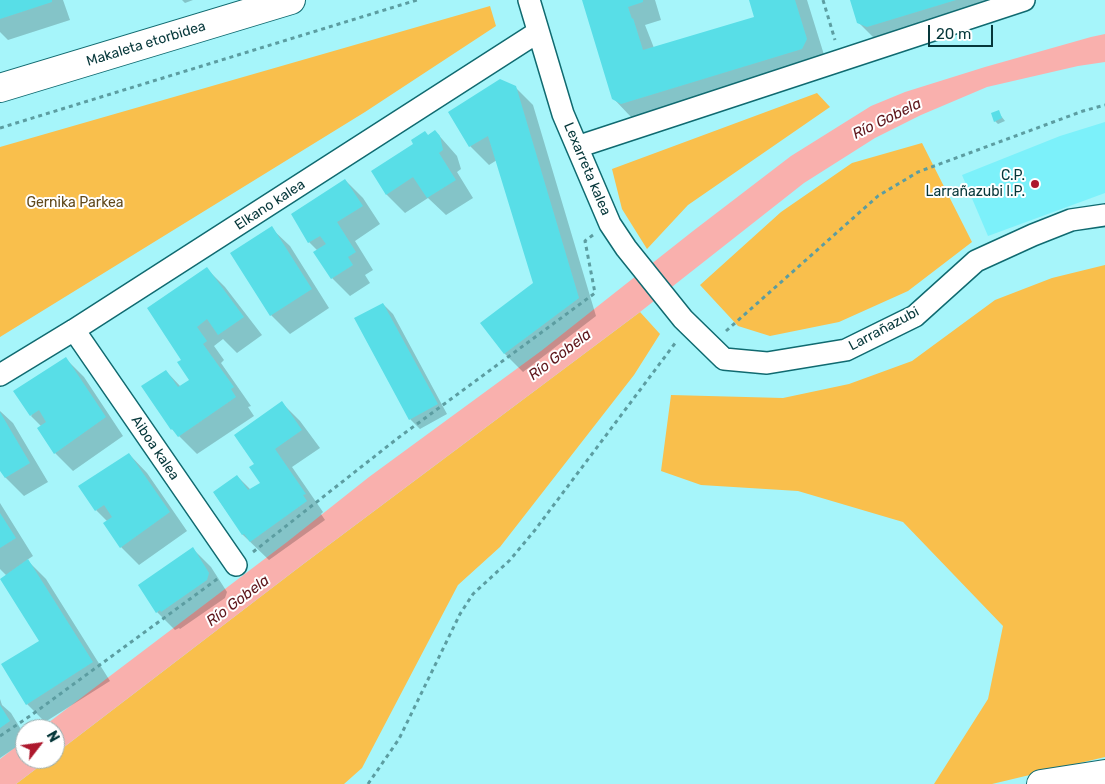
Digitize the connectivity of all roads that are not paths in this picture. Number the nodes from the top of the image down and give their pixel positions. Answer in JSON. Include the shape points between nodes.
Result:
{"nodes":[{"id":1,"x":292,"y":0,"type":"edge"},
{"id":2,"x":529,"y":0,"type":"edge"},
{"id":3,"x":1024,"y":0,"type":"edge"},
{"id":4,"x":538,"y":32,"type":"junction"},
{"id":5,"x":0,"y":88,"type":"edge"},
{"id":6,"x":577,"y":147,"type":"junction"},
{"id":7,"x":1105,"y":215,"type":"edge"},
{"id":8,"x":682,"y":328,"type":"joint"},
{"id":9,"x":74,"y":330,"type":"junction"},
{"id":10,"x":0,"y":375,"type":"edge"},
{"id":11,"x":236,"y":565,"type":"road end"},
{"id":12,"x":1105,"y":774,"type":"edge"},
{"id":13,"x":1041,"y":784,"type":"edge"}],
"edges":[{"from":1,"to":5,"type":"main road","name":"Makaleta etorbidea"},
{"from":2,"to":4,"type":"street","name":"Lexarreta kalea"},
{"from":3,"to":6,"type":"street"},
{"from":4,"to":6,"type":"street","name":"Lexarreta kalea"},
{"from":4,"to":9,"type":"street","name":"Elkano kalea"},
{"from":6,"to":8,"type":"street","name":"Lexarreta kalea","via":[[610,224]]},
{"from":7,"to":8,"type":"street","name":"Larrañazubi","via":[[1071,220],[976,261],[915,316],[846,350],[767,364],[724,359]]},
{"from":9,"to":10,"type":"street","name":"Elkano kalea"},
{"from":9,"to":11,"type":"street","name":"Aiboa kalea"},
{"from":12,"to":13,"type":"main road"}]}
